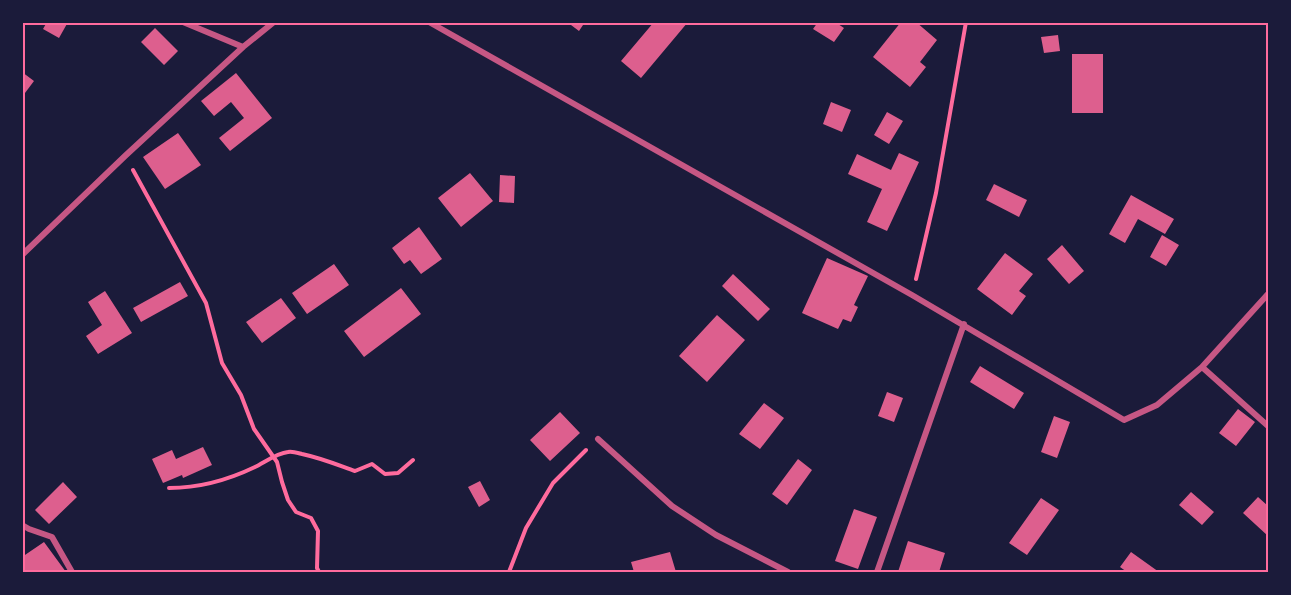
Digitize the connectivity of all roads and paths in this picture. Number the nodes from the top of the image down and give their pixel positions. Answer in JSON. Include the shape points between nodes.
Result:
{"nodes":[{"id":1,"x":183,"y":22,"type":"edge"},
{"id":2,"x":274,"y":22,"type":"edge"},
{"id":3,"x":429,"y":22,"type":"edge"},
{"id":4,"x":966,"y":22,"type":"edge"},
{"id":5,"x":243,"y":47,"type":"junction"},
{"id":6,"x":125,"y":156,"type":"junction"},
{"id":7,"x":22,"y":255,"type":"edge"},
{"id":8,"x":912,"y":294,"type":"junction"},
{"id":9,"x":1269,"y":294,"type":"edge"},
{"id":10,"x":964,"y":324,"type":"junction"},
{"id":11,"x":1202,"y":367,"type":"junction"},
{"id":12,"x":1269,"y":426,"type":"edge"},
{"id":13,"x":598,"y":439,"type":"joint"},
{"id":14,"x":274,"y":457,"type":"junction"},
{"id":15,"x":413,"y":460,"type":"dead end"},
{"id":16,"x":169,"y":488,"type":"dead end"},
{"id":17,"x":22,"y":525,"type":"edge"},
{"id":18,"x":72,"y":573,"type":"edge"},
{"id":19,"x":319,"y":573,"type":"edge"},
{"id":20,"x":510,"y":573,"type":"edge"},
{"id":21,"x":788,"y":573,"type":"edge"},
{"id":22,"x":877,"y":573,"type":"edge"}],
"edges":[{"from":1,"to":5,"type":"street"},
{"from":2,"to":5,"type":"street"},
{"from":3,"to":8,"type":"street"},
{"from":4,"to":8,"type":"path","via":[[936,193]]},
{"from":5,"to":6,"type":"street"},
{"from":6,"to":7,"type":"street"},
{"from":6,"to":14,"type":"path","via":[[206,303],[222,363],[241,395],[254,429]]},
{"from":8,"to":10,"type":"street"},
{"from":9,"to":11,"type":"street"},
{"from":10,"to":11,"type":"street","via":[[1124,420],[1157,405]]},
{"from":10,"to":22,"type":"street"},
{"from":11,"to":12,"type":"street"},
{"from":13,"to":20,"type":"path","via":[[553,483],[526,528]]},
{"from":13,"to":21,"type":"street","via":[[672,506]]},
{"from":14,"to":15,"type":"path","via":[[289,452],[355,471],[372,464],[385,474],[398,473]]},
{"from":14,"to":16,"type":"path","via":[[217,481]]},
{"from":14,"to":19,"type":"path","via":[[288,500],[296,512],[311,518],[318,531]]},
{"from":17,"to":18,"type":"street","via":[[52,537]]}]}
